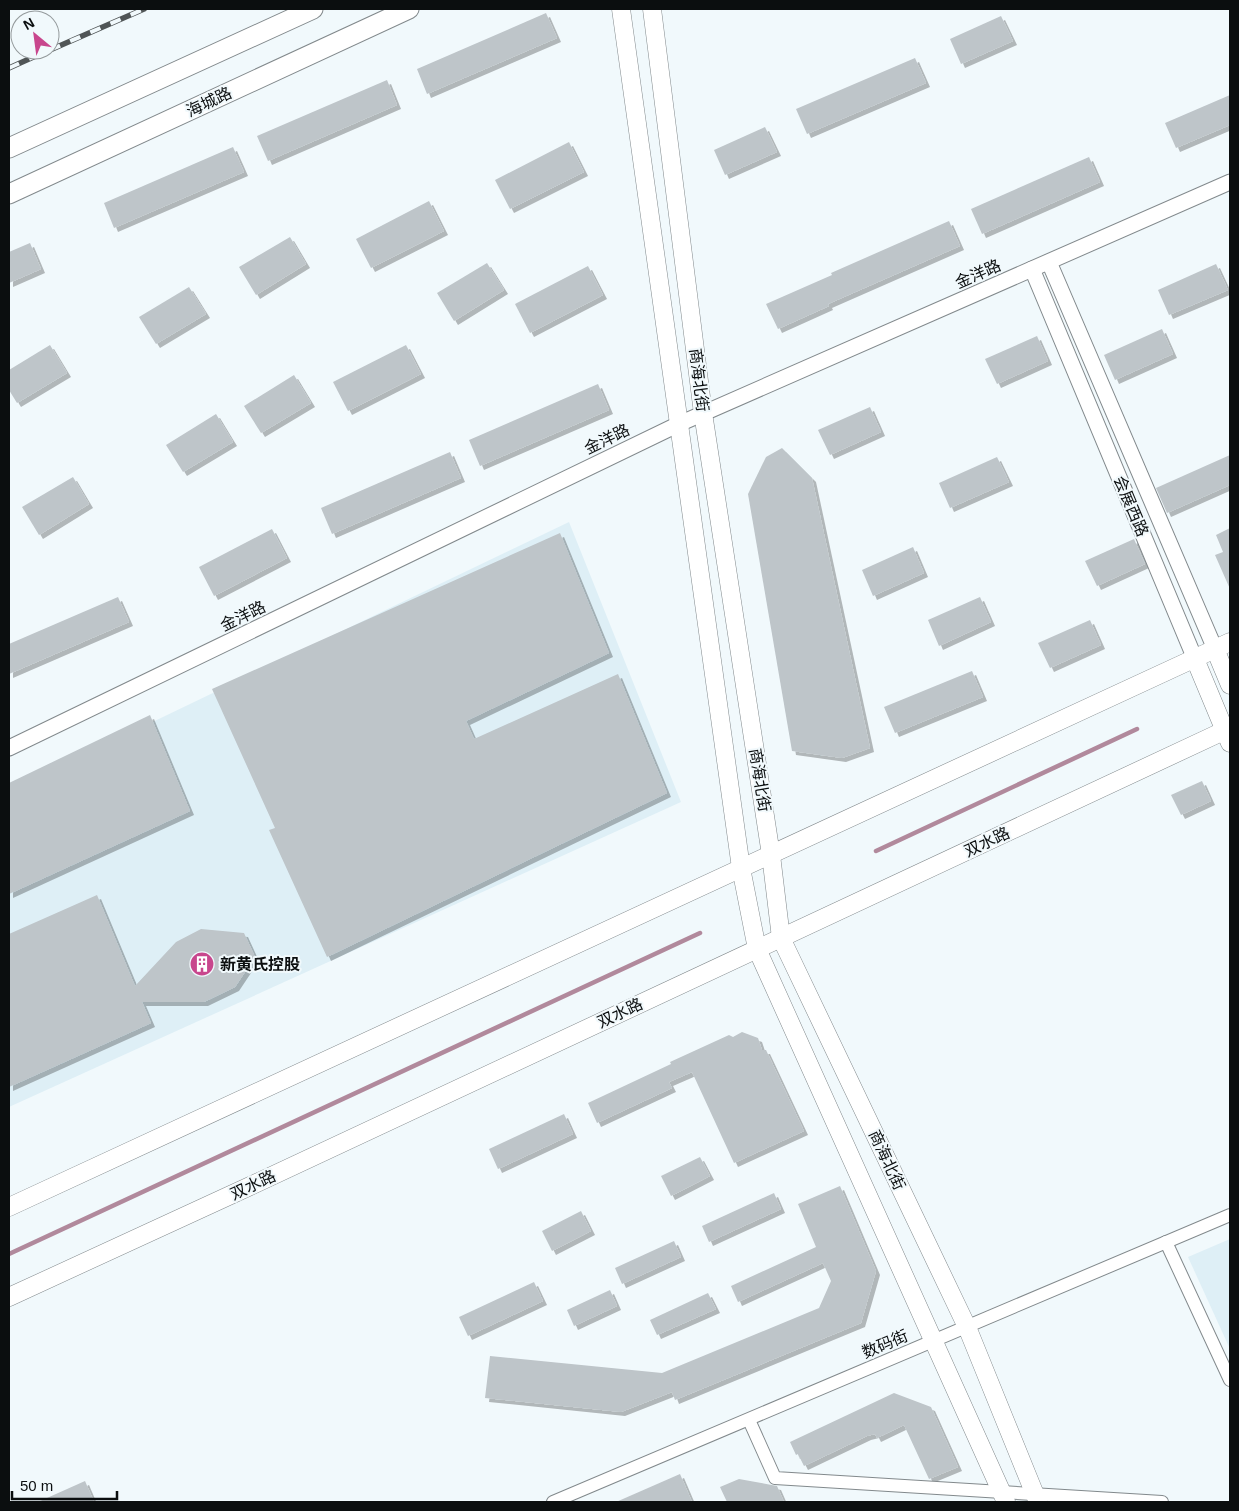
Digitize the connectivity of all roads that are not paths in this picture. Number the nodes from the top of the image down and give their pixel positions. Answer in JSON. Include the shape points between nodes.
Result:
{"nodes":[{"id":1,"x":313,"y":9,"type":"edge"},
{"id":2,"x":409,"y":9,"type":"edge"},
{"id":3,"x":621,"y":9,"type":"edge"},
{"id":4,"x":652,"y":9,"type":"edge"},
{"id":5,"x":9,"y":148,"type":"edge"},
{"id":6,"x":1230,"y":182,"type":"edge"},
{"id":7,"x":9,"y":194,"type":"edge"},
{"id":8,"x":1049,"y":262,"type":"junction"},
{"id":9,"x":1032,"y":269,"type":"junction"},
{"id":10,"x":703,"y":414,"type":"junction"},
{"id":11,"x":679,"y":424,"type":"junction"},
{"id":12,"x":1223,"y":645,"type":"edge"},
{"id":13,"x":1195,"y":659,"type":"junction"},
{"id":14,"x":1230,"y":685,"type":"edge"},
{"id":15,"x":1228,"y":734,"type":"edge"},
{"id":16,"x":9,"y":748,"type":"edge"},
{"id":17,"x":771,"y":855,"type":"junction"},
{"id":18,"x":741,"y":868,"type":"junction"},
{"id":19,"x":781,"y":938,"type":"junction"},
{"id":20,"x":757,"y":949,"type":"junction"},
{"id":21,"x":9,"y":1207,"type":"edge"},
{"id":22,"x":1230,"y":1215,"type":"edge"},
{"id":23,"x":1166,"y":1242,"type":"junction"},
{"id":24,"x":9,"y":1297,"type":"edge"},
{"id":25,"x":967,"y":1327,"type":"junction"},
{"id":26,"x":933,"y":1341,"type":"junction"},
{"id":27,"x":1230,"y":1380,"type":"edge"},
{"id":28,"x":749,"y":1420,"type":"junction"},
{"id":29,"x":1004,"y":1497,"type":"edge"},
{"id":30,"x":1036,"y":1498,"type":"edge"},
{"id":31,"x":553,"y":1502,"type":"edge"},
{"id":32,"x":1162,"y":1502,"type":"edge"}],
"edges":[{"from":1,"to":5,"type":"main road"},
{"from":2,"to":7,"type":"main road","name":"海城路"},
{"from":3,"to":11,"type":"main road","name":"商海北街"},
{"from":4,"to":10,"type":"main road","name":"商海北街"},
{"from":6,"to":8,"type":"street","name":"金洋路"},
{"from":8,"to":9,"type":"street","name":"金洋路"},
{"from":8,"to":12,"type":"street","name":"会展西路"},
{"from":9,"to":10,"type":"street","name":"金洋路"},
{"from":9,"to":13,"type":"street","name":"会展西路"},
{"from":10,"to":11,"type":"street","name":"金洋路"},
{"from":10,"to":17,"type":"main road","name":"商海北街"},
{"from":11,"to":16,"type":"street","name":"金洋路"},
{"from":11,"to":18,"type":"main road","name":"商海北街"},
{"from":12,"to":13,"type":"main road"},
{"from":12,"to":14,"type":"main road","name":"会展西路"},
{"from":13,"to":15,"type":"main road","name":"会展西路"},
{"from":13,"to":17,"type":"main road"},
{"from":15,"to":19,"type":"main road","name":"双水路"},
{"from":17,"to":18,"type":"main road"},
{"from":17,"to":19,"type":"main road","name":"商海北街"},
{"from":18,"to":20,"type":"main road","name":"商海北街"},
{"from":18,"to":21,"type":"main road"},
{"from":19,"to":20,"type":"main road","name":"双水路"},
{"from":19,"to":25,"type":"main road","name":"商海北街"},
{"from":20,"to":24,"type":"main road","name":"双水路"},
{"from":20,"to":26,"type":"main road","name":"商海北街"},
{"from":22,"to":23,"type":"street","name":"数码街"},
{"from":23,"to":25,"type":"street","name":"数码街"},
{"from":23,"to":27,"type":"street"},
{"from":25,"to":26,"type":"street","name":"数码街"},
{"from":25,"to":30,"type":"main road","name":"商海北街"},
{"from":26,"to":28,"type":"street","name":"数码街"},
{"from":26,"to":29,"type":"main road","name":"商海北街"},
{"from":28,"to":29,"type":"street","via":[[775,1478]]},
{"from":28,"to":31,"type":"street","name":"数码街"},
{"from":29,"to":30,"type":"street"},
{"from":30,"to":32,"type":"street"}]}
